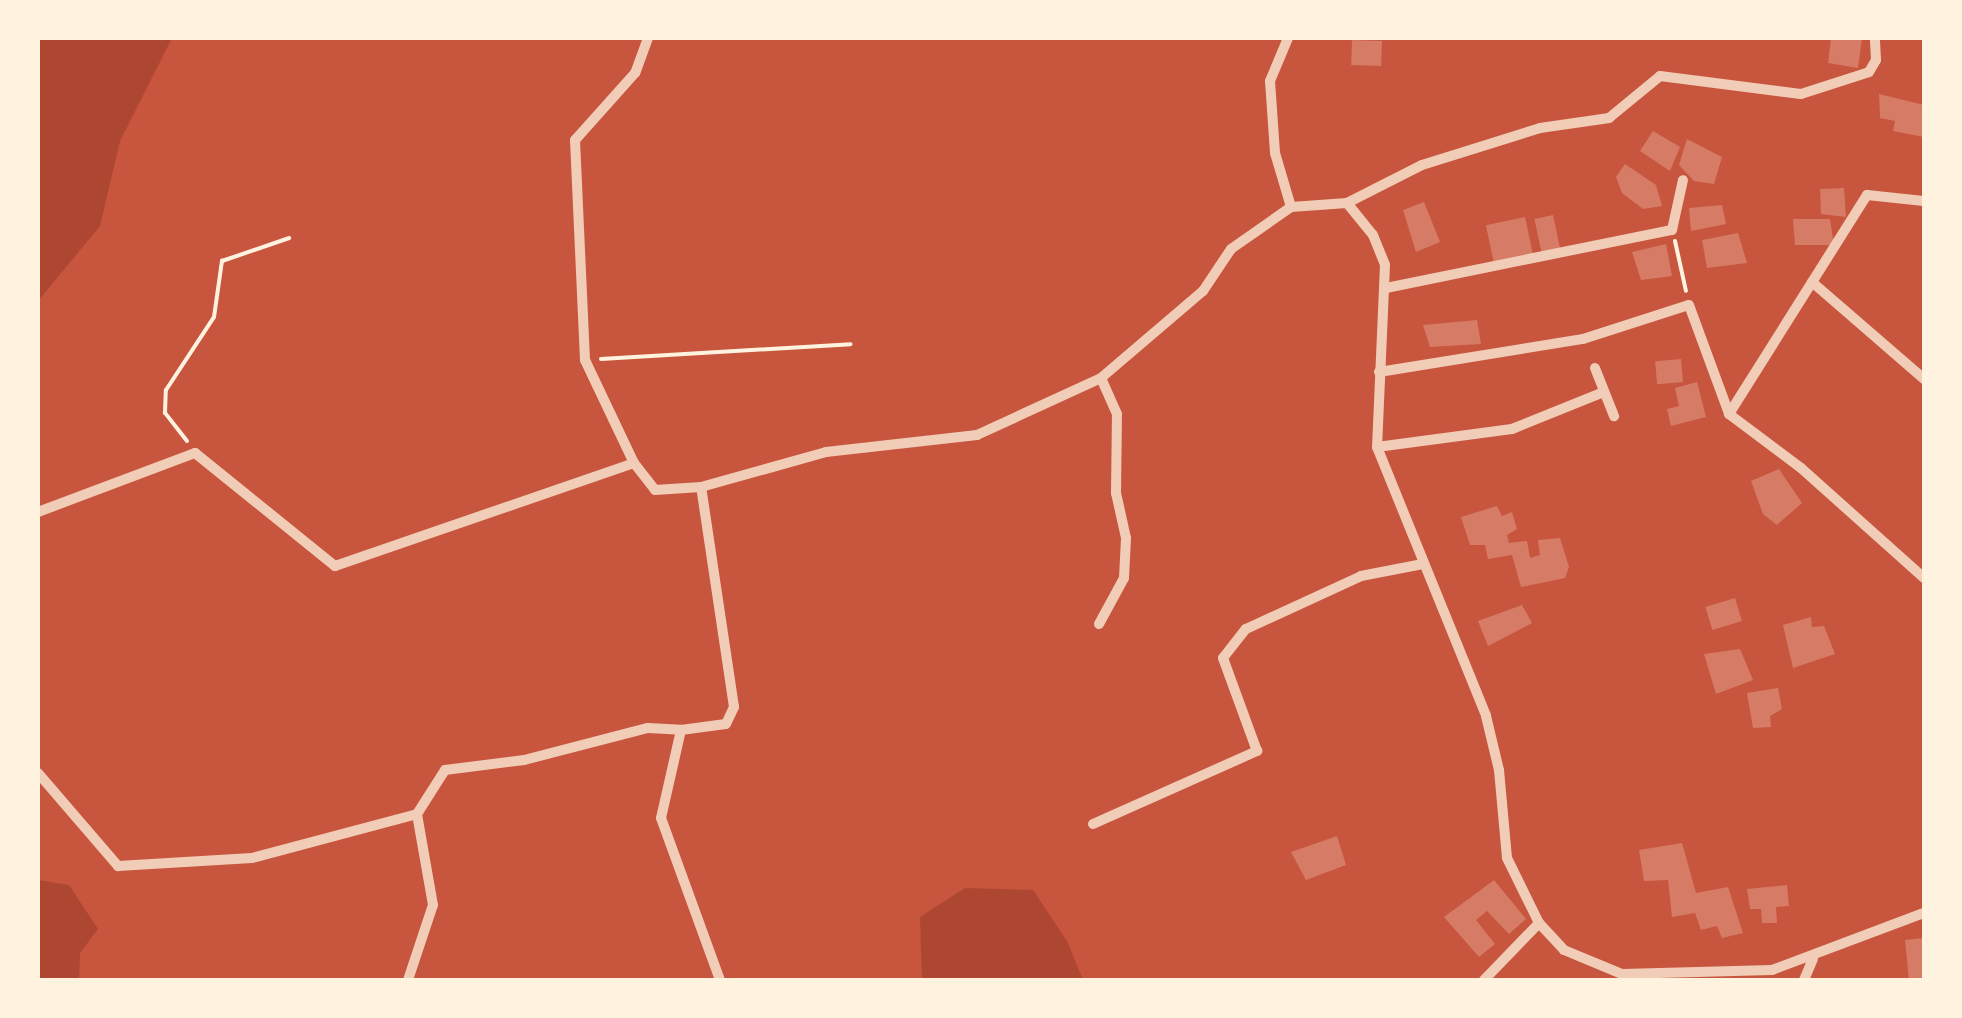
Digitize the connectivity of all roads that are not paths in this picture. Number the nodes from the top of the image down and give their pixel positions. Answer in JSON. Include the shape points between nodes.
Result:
{"nodes":[{"id":1,"x":648,"y":38,"type":"edge"},
{"id":2,"x":1288,"y":38,"type":"edge"},
{"id":3,"x":1876,"y":38,"type":"edge"},
{"id":4,"x":1684,"y":180,"type":"dead end"},
{"id":5,"x":1924,"y":200,"type":"edge"},
{"id":6,"x":1347,"y":204,"type":"junction"},
{"id":7,"x":1292,"y":207,"type":"junction"},
{"id":8,"x":1812,"y":282,"type":"junction"},
{"id":9,"x":1386,"y":288,"type":"junction"},
{"id":10,"x":1595,"y":368,"type":"dead end"},
{"id":11,"x":1379,"y":372,"type":"junction"},
{"id":12,"x":1101,"y":378,"type":"junction"},
{"id":13,"x":1924,"y":378,"type":"edge"},
{"id":14,"x":1601,"y":393,"type":"junction"},
{"id":15,"x":1728,"y":414,"type":"junction"},
{"id":16,"x":1614,"y":416,"type":"dead end"},
{"id":17,"x":1377,"y":447,"type":"junction"},
{"id":18,"x":634,"y":463,"type":"junction"},
{"id":19,"x":702,"y":487,"type":"junction"},
{"id":20,"x":38,"y":512,"type":"edge"},
{"id":21,"x":1423,"y":564,"type":"junction"},
{"id":22,"x":1924,"y":578,"type":"edge"},
{"id":23,"x":1099,"y":624,"type":"dead end"},
{"id":24,"x":680,"y":730,"type":"junction"},
{"id":25,"x":38,"y":773,"type":"edge"},
{"id":26,"x":417,"y":814,"type":"junction"},
{"id":27,"x":1093,"y":824,"type":"dead end"},
{"id":28,"x":1924,"y":913,"type":"edge"},
{"id":29,"x":1539,"y":924,"type":"junction"},
{"id":30,"x":1813,"y":959,"type":"junction"},
{"id":31,"x":1702,"y":976,"type":"edge"},
{"id":32,"x":1622,"y":977,"type":"edge"},
{"id":33,"x":408,"y":980,"type":"edge"},
{"id":34,"x":720,"y":980,"type":"edge"},
{"id":35,"x":1484,"y":980,"type":"edge"},
{"id":36,"x":1804,"y":980,"type":"edge"}],
"edges":[{"from":1,"to":18,"type":"street","via":[[635,72],[574,140],[585,360]]},
{"from":2,"to":7,"type":"street","via":[[1270,82],[1276,153]]},
{"from":3,"to":6,"type":"street","via":[[1869,72],[1801,94],[1660,76],[1609,118],[1540,128],[1422,165]]},
{"from":4,"to":9,"type":"street","via":[[1672,230]]},
{"from":5,"to":8,"type":"street","via":[[1867,195]]},
{"from":6,"to":7,"type":"street"},
{"from":6,"to":9,"type":"street","via":[[1373,235]]},
{"from":7,"to":12,"type":"street","via":[[1231,249],[1203,291]]},
{"from":8,"to":13,"type":"street"},
{"from":8,"to":15,"type":"street"},
{"from":9,"to":11,"type":"street"},
{"from":10,"to":14,"type":"street"},
{"from":11,"to":15,"type":"street","via":[[1583,339],[1689,305]]},
{"from":11,"to":17,"type":"street"},
{"from":12,"to":19,"type":"street","via":[[976,435],[826,452]]},
{"from":12,"to":23,"type":"street","via":[[1117,414],[1116,493],[1126,538],[1124,578]]},
{"from":14,"to":16,"type":"street"},
{"from":14,"to":17,"type":"street","via":[[1512,429]]},
{"from":15,"to":22,"type":"street","via":[[1801,468]]},
{"from":17,"to":21,"type":"street"},
{"from":18,"to":19,"type":"street","via":[[655,490]]},
{"from":18,"to":20,"type":"street","via":[[335,566],[196,453]]},
{"from":19,"to":24,"type":"street","via":[[734,707],[726,724]]},
{"from":21,"to":27,"type":"street","via":[[1361,576],[1246,629],[1223,658],[1256,751]]},
{"from":21,"to":29,"type":"street","via":[[1486,716],[1507,858]]},
{"from":24,"to":26,"type":"street","via":[[648,728],[524,760],[445,770]]},
{"from":24,"to":34,"type":"street","via":[[662,818]]},
{"from":25,"to":26,"type":"street","via":[[118,866],[252,858]]},
{"from":26,"to":33,"type":"street","via":[[433,905]]},
{"from":28,"to":30,"type":"street"},
{"from":29,"to":32,"type":"street","via":[[1564,950]]},
{"from":29,"to":35,"type":"street"},
{"from":30,"to":31,"type":"street"},
{"from":30,"to":36,"type":"street"},
{"from":31,"to":32,"type":"street"}]}
